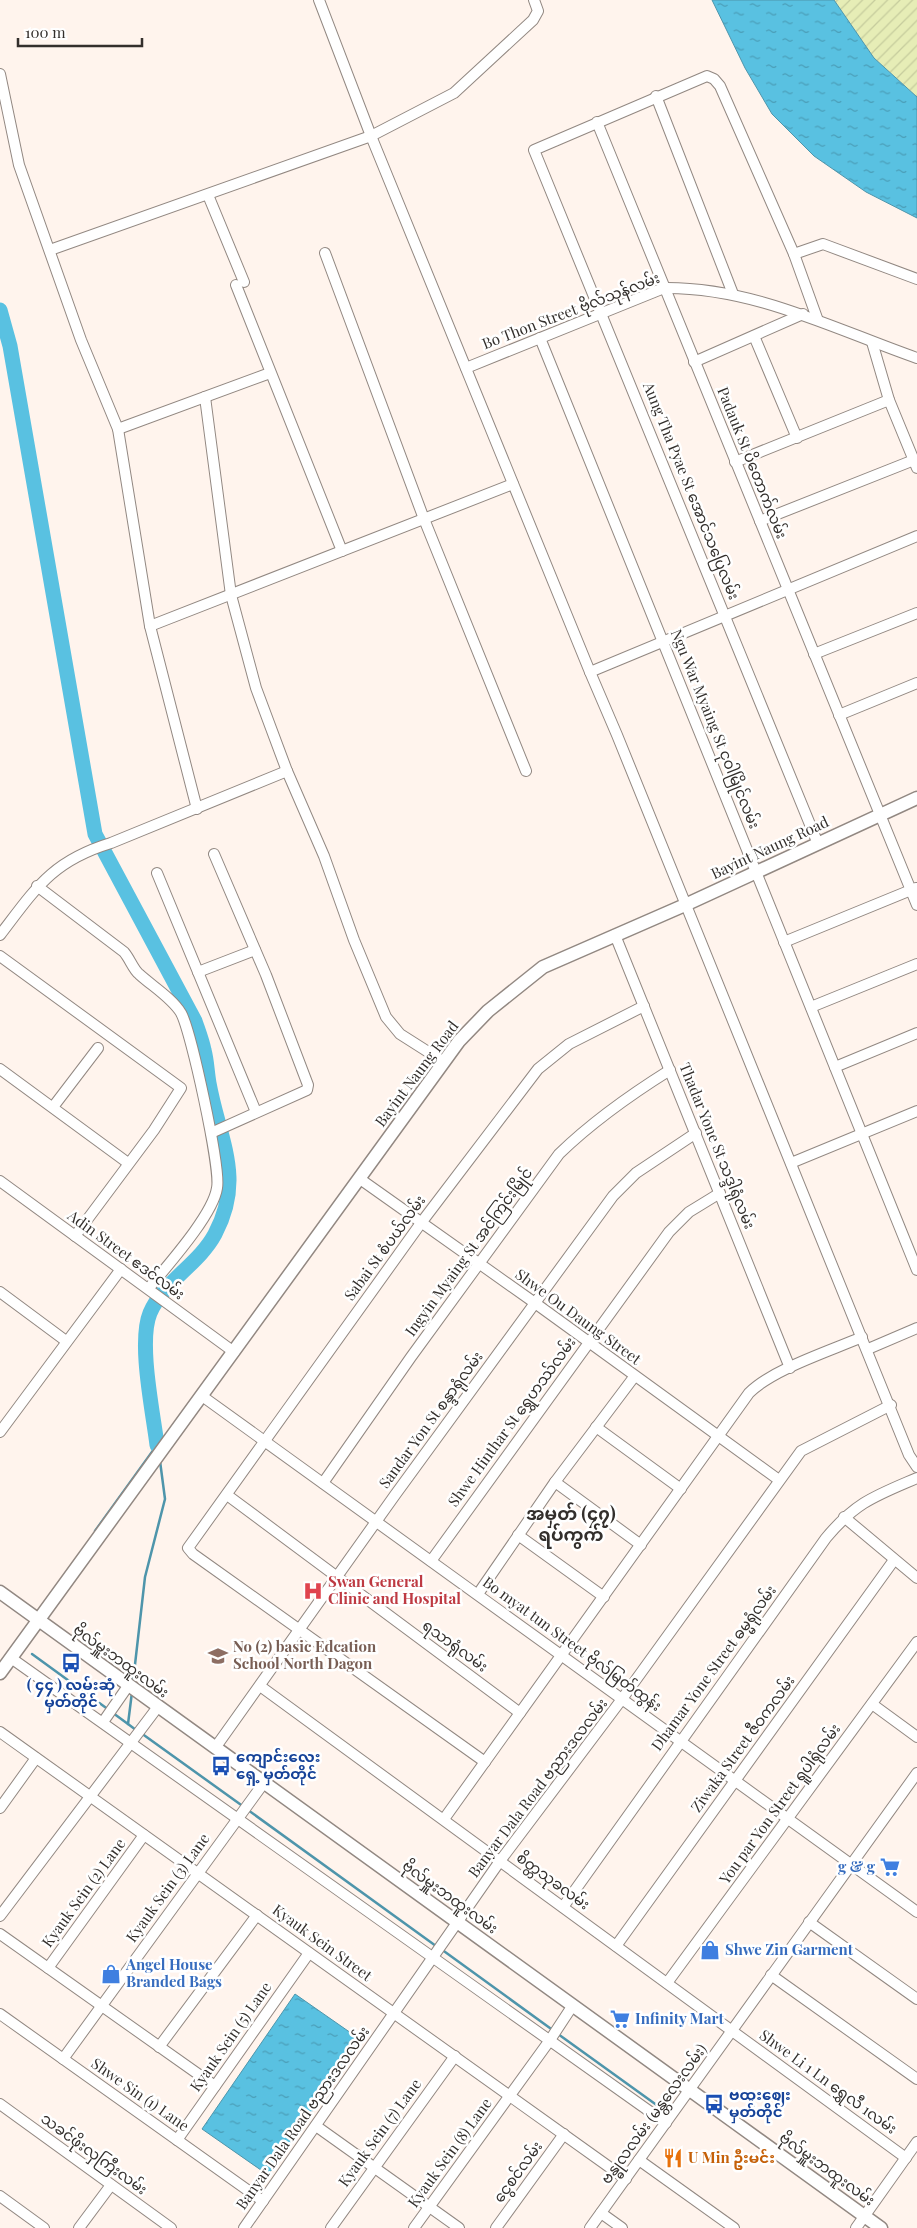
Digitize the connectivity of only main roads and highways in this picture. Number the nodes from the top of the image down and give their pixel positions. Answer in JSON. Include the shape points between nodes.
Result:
{"nodes":[{"id":1,"x":917,"y":798,"type":"edge"},
{"id":2,"x":0,"y":1592,"type":"edge"},
{"id":3,"x":39,"y":1620,"type":"junction"},
{"id":4,"x":0,"y":1673,"type":"edge"},
{"id":5,"x":881,"y":2228,"type":"edge"}],
"edges":[{"from":1,"to":3,"type":"main road","name":"Bayint Naung Road","via":[[543,967],[488,1011],[459,1041]]},
{"from":2,"to":3,"type":"main road","name":"ဗိုလ်မှူးဘထူးလမ်း"},
{"from":3,"to":4,"type":"main road","name":"Bayint Naung Road"},
{"from":3,"to":5,"type":"main road","name":"ဗိုလ်မှူးဘထူးလမ်း","via":[[124,1691],[157,1708],[215,1748]]}]}
